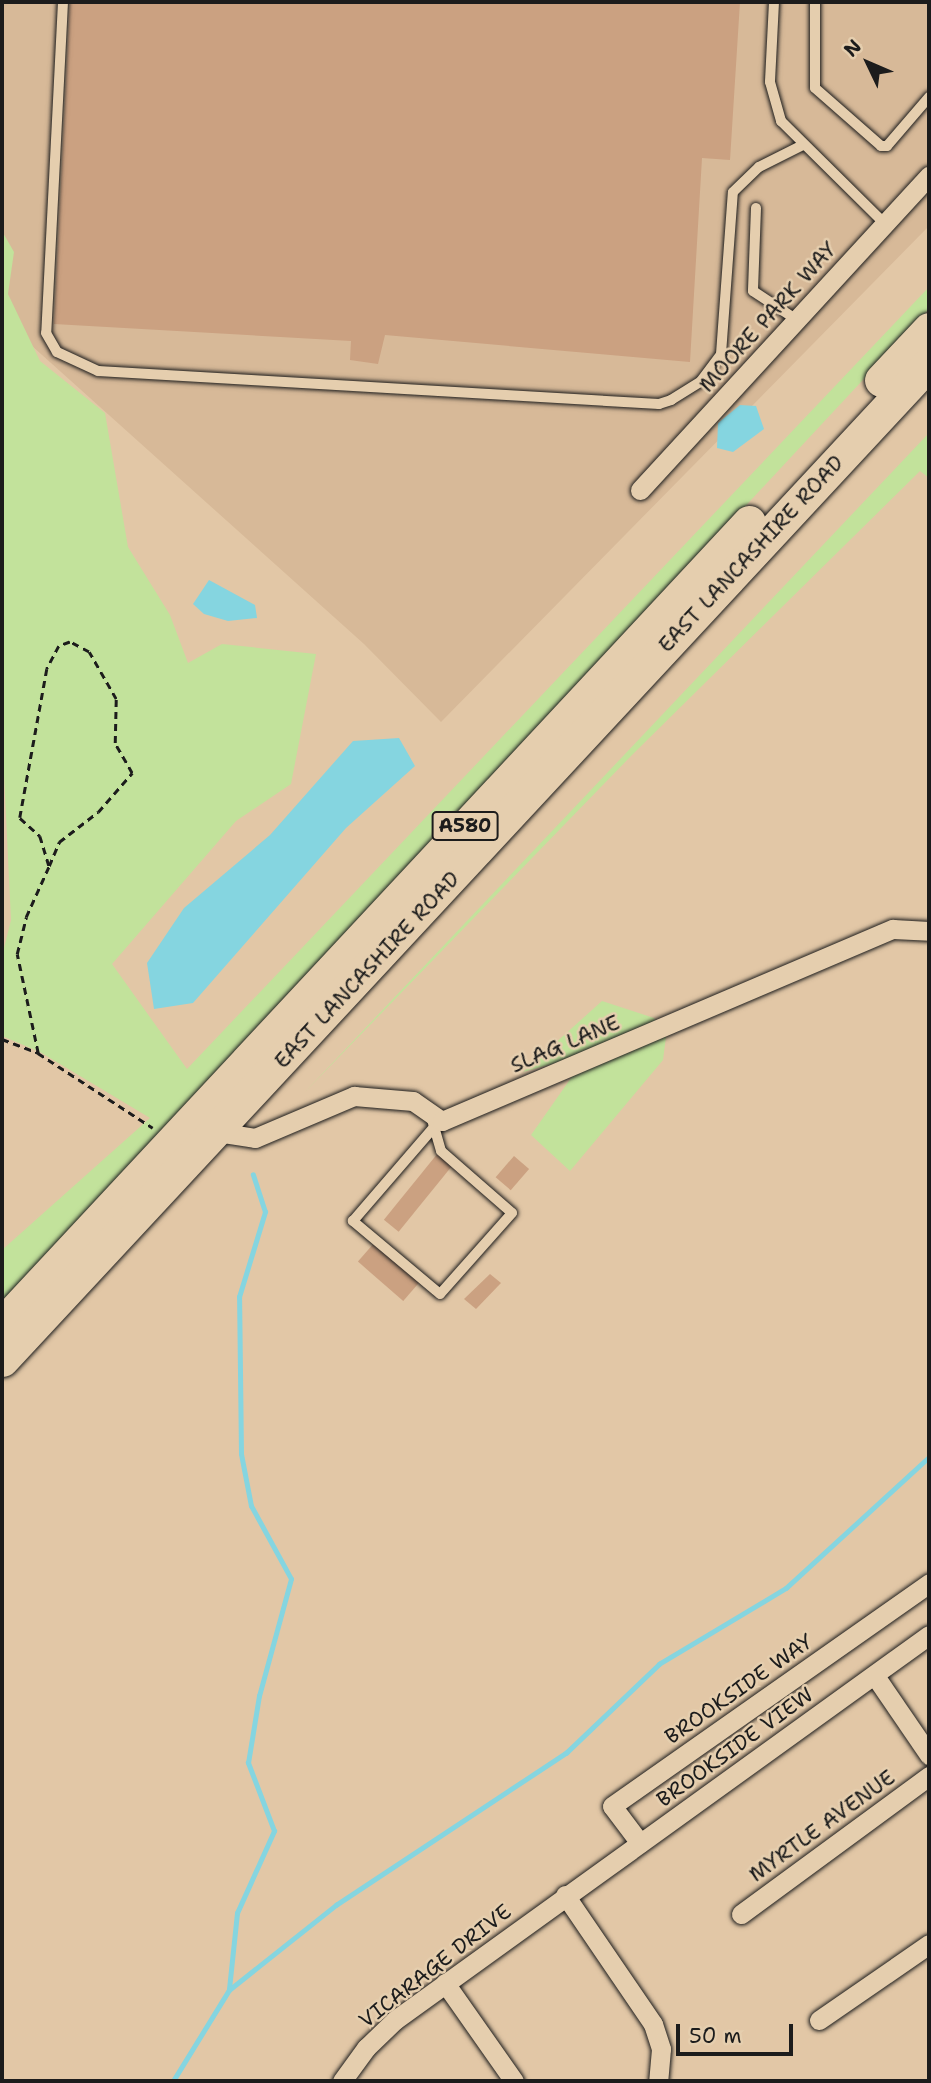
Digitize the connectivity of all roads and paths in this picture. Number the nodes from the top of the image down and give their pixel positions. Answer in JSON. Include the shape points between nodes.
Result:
{"nodes":[{"id":1,"x":63,"y":2,"type":"edge"},
{"id":2,"x":774,"y":2,"type":"edge"},
{"id":3,"x":815,"y":2,"type":"edge"},
{"id":4,"x":929,"y":97,"type":"edge"},
{"id":5,"x":803,"y":145,"type":"junction"},
{"id":6,"x":929,"y":176,"type":"edge"},
{"id":7,"x":756,"y":208,"type":"dead end"},
{"id":8,"x":884,"y":223,"type":"junction"},
{"id":9,"x":797,"y":320,"type":"junction"},
{"id":10,"x":929,"y":329,"type":"edge"},
{"id":11,"x":929,"y":363,"type":"edge"},
{"id":12,"x":640,"y":490,"type":"dead end"},
{"id":13,"x":49,"y":866,"type":"junction"},
{"id":14,"x":929,"y":931,"type":"edge"},
{"id":15,"x":2,"y":1039,"type":"edge"},
{"id":16,"x":38,"y":1053,"type":"junction"},
{"id":17,"x":432,"y":1120,"type":"junction"},
{"id":18,"x":195,"y":1137,"type":"junction"},
{"id":19,"x":2,"y":1324,"type":"edge"},
{"id":20,"x":2,"y":1360,"type":"edge"},
{"id":21,"x":929,"y":1583,"type":"edge"},
{"id":22,"x":929,"y":1635,"type":"edge"},
{"id":23,"x":875,"y":1676,"type":"junction"},
{"id":24,"x":929,"y":1755,"type":"edge"},
{"id":25,"x":929,"y":1776,"type":"edge"},
{"id":26,"x":639,"y":1843,"type":"junction"},
{"id":27,"x":565,"y":1895,"type":"junction"},
{"id":28,"x":741,"y":1914,"type":"dead end"},
{"id":29,"x":929,"y":1944,"type":"edge"},
{"id":30,"x":445,"y":1983,"type":"junction"},
{"id":31,"x":819,"y":2020,"type":"dead end"},
{"id":32,"x":519,"y":2080,"type":"edge"},
{"id":33,"x":342,"y":2081,"type":"edge"},
{"id":34,"x":658,"y":2081,"type":"edge"}],
"edges":[{"from":1,"to":5,"type":"lane","via":[[46,333],[57,352],[99,371],[659,404],[701,381],[721,354],[733,192],[759,167]]},
{"from":2,"to":5,"type":"lane","via":[[773,104],[781,121]]},
{"from":3,"to":4,"type":"lane","via":[[815,88],[881,146],[887,146]]},
{"from":5,"to":8,"type":"lane"},
{"from":6,"to":8,"type":"street","name":"MOORE PARK WAY"},
{"from":7,"to":9,"type":"lane","via":[[753,291]]},
{"from":8,"to":9,"type":"street","name":"MOORE PARK WAY"},
{"from":9,"to":12,"type":"street","name":"MOORE PARK WAY"},
{"from":10,"to":18,"type":"highway","name":"EAST LANCASHIRE ROAD","number":"A580"},
{"from":11,"to":18,"type":"highway","name":"EAST LANCASHIRE ROAD","number":"A580"},
{"from":13,"to":13,"type":"path","via":[[59,842],[98,811],[132,773],[115,743],[116,699],[89,652],[70,642],[59,646],[47,669],[20,818],[40,836]]},
{"from":13,"to":16,"type":"path","via":[[26,917],[17,954]]},
{"from":14,"to":17,"type":"street","name":"SLAG LANE","via":[[892,929],[442,1121]]},
{"from":15,"to":16,"type":"path"},
{"from":16,"to":18,"type":"path"},
{"from":17,"to":17,"type":"lane","via":[[441,1151],[512,1213],[440,1294],[353,1221]]},
{"from":17,"to":18,"type":"street","name":"SLAG LANE","via":[[414,1101],[354,1097],[255,1138]]},
{"from":18,"to":19,"type":"highway","name":"EAST LANCASHIRE ROAD","number":"A580"},
{"from":18,"to":20,"type":"highway","name":"EAST LANCASHIRE ROAD","number":"A580"},
{"from":21,"to":26,"type":"street","name":"BROOKSIDE WAY","via":[[612,1806]]},
{"from":22,"to":23,"type":"street","name":"BROOKSIDE VIEW"},
{"from":23,"to":24,"type":"street"},
{"from":23,"to":26,"type":"street","name":"BROOKSIDE VIEW"},
{"from":25,"to":28,"type":"street","name":"MYRTLE AVENUE"},
{"from":26,"to":27,"type":"street","name":"BROOKSIDE VIEW"},
{"from":27,"to":30,"type":"street","name":"VICARAGE DRIVE"},
{"from":27,"to":34,"type":"street","via":[[653,2024],[661,2049]]},
{"from":29,"to":31,"type":"street"},
{"from":30,"to":32,"type":"street"},
{"from":30,"to":33,"type":"street","name":"VICARAGE DRIVE","via":[[379,2035]]}]}
